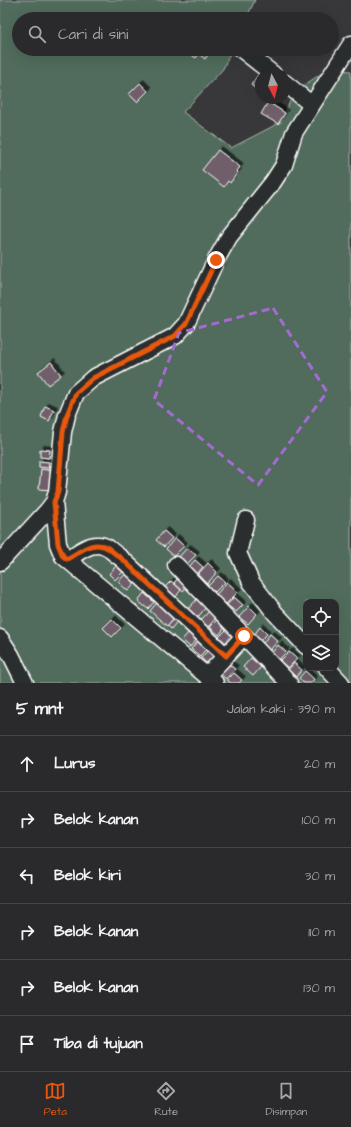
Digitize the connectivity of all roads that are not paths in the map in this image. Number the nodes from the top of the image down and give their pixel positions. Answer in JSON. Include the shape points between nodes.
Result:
{"nodes":[{"id":1,"x":351,"y":44,"type":"edge"},
{"id":2,"x":250,"y":56,"type":"edge"},
{"id":3,"x":265,"y":68,"type":"edge"},
{"id":4,"x":291,"y":88,"type":"edge"},
{"id":5,"x":312,"y":105,"type":"junction"},
{"id":6,"x":54,"y":502,"type":"junction"},
{"id":7,"x":246,"y":520,"type":"dead end"},
{"id":8,"x":67,"y":559,"type":"junction"},
{"id":9,"x":0,"y":562,"type":"edge"},
{"id":10,"x":176,"y":565,"type":"dead end"},
{"id":11,"x":244,"y":636,"type":"junction"},
{"id":12,"x":0,"y":638,"type":"edge"},
{"id":13,"x":303,"y":643,"type":"edge"},
{"id":14,"x":226,"y":656,"type":"junction"},
{"id":15,"x":330,"y":671,"type":"edge"},
{"id":16,"x":211,"y":679,"type":"edge"},
{"id":17,"x":24,"y":683,"type":"edge"},
{"id":18,"x":289,"y":683,"type":"edge"},
{"id":19,"x":341,"y":683,"type":"edge"}],
"edges":[{"from":1,"to":5,"type":"street"},
{"from":2,"to":3,"type":"street"},
{"from":4,"to":5,"type":"street"},
{"from":5,"to":6,"type":"street","via":[[294,133],[284,165],[229,237],[186,324],[175,336],[93,378],[76,393],[63,432],[58,492]]},
{"from":6,"to":8,"type":"street","via":[[58,544]]},
{"from":6,"to":9,"type":"street"},
{"from":7,"to":13,"type":"street","via":[[238,553],[251,582]]},
{"from":8,"to":14,"type":"street","via":[[92,545],[107,548],[121,558]]},
{"from":8,"to":16,"type":"street"},
{"from":10,"to":11,"type":"street"},
{"from":11,"to":14,"type":"street"},
{"from":11,"to":18,"type":"street"},
{"from":12,"to":17,"type":"street"},
{"from":14,"to":16,"type":"street"},
{"from":15,"to":19,"type":"street"}]}
